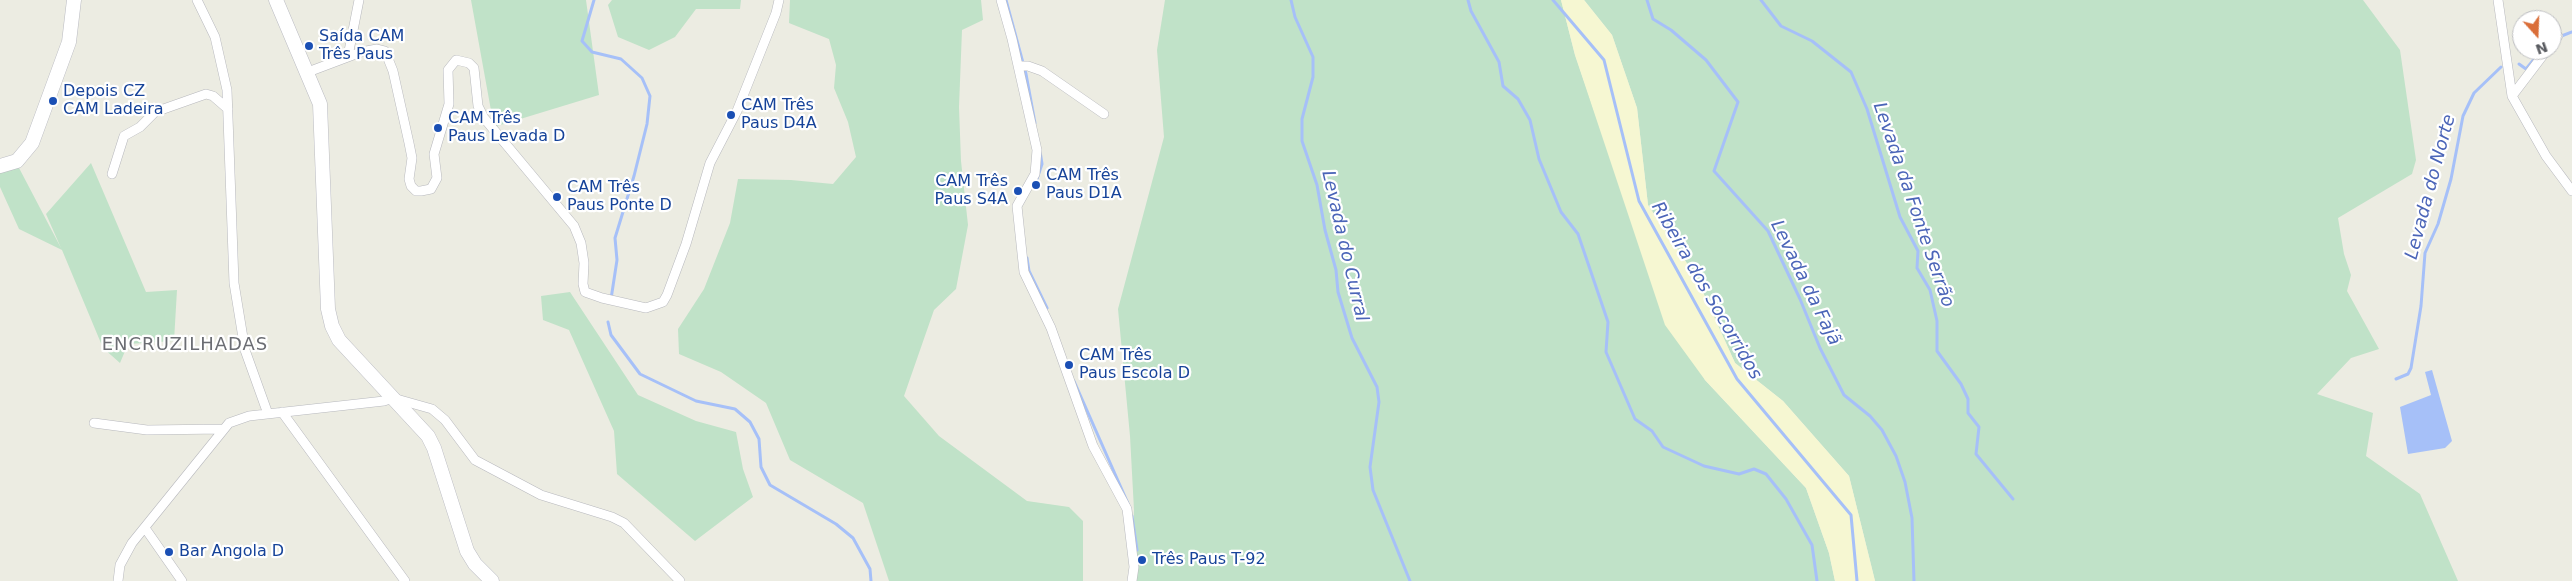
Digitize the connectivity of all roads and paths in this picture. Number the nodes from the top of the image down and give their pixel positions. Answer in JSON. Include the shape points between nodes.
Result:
{"nodes":[{"id":1,"x":74,"y":0,"type":"edge"},
{"id":2,"x":197,"y":0,"type":"edge"},
{"id":3,"x":276,"y":0,"type":"edge"},
{"id":4,"x":359,"y":0,"type":"edge"},
{"id":5,"x":779,"y":0,"type":"edge"},
{"id":6,"x":1000,"y":0,"type":"edge"},
{"id":7,"x":2498,"y":0,"type":"edge"},
{"id":8,"x":348,"y":56,"type":"junction"},
{"id":9,"x":2539,"y":60,"type":"edge"},
{"id":10,"x":1019,"y":66,"type":"junction"},
{"id":11,"x":308,"y":72,"type":"junction"},
{"id":12,"x":2512,"y":96,"type":"junction"},
{"id":13,"x":228,"y":109,"type":"junction"},
{"id":14,"x":1104,"y":114,"type":"dead end"},
{"id":15,"x":0,"y":166,"type":"edge"},
{"id":16,"x":112,"y":174,"type":"dead end"},
{"id":17,"x":2572,"y":191,"type":"edge"},
{"id":18,"x":393,"y":398,"type":"junction"},
{"id":19,"x":282,"y":412,"type":"junction"},
{"id":20,"x":268,"y":414,"type":"junction"},
{"id":21,"x":94,"y":423,"type":"dead end"},
{"id":22,"x":223,"y":429,"type":"junction"},
{"id":23,"x":145,"y":528,"type":"junction"},
{"id":24,"x":118,"y":581,"type":"edge"},
{"id":25,"x":182,"y":581,"type":"edge"},
{"id":26,"x":405,"y":581,"type":"edge"},
{"id":27,"x":492,"y":581,"type":"edge"},
{"id":28,"x":680,"y":581,"type":"edge"},
{"id":29,"x":1132,"y":581,"type":"edge"}],
"edges":[{"from":1,"to":15,"type":"main road","via":[[69,42],[32,142],[17,161]]},
{"from":2,"to":13,"type":"street","via":[[215,37]]},
{"from":3,"to":11,"type":"main road"},
{"from":4,"to":8,"type":"street"},
{"from":5,"to":8,"type":"street","via":[[737,111],[710,163],[667,295],[663,302],[646,308],[585,292],[581,243],[574,226],[484,118],[478,106],[474,68],[469,63],[456,60],[448,70],[449,104],[434,154],[437,178],[431,189],[416,191],[409,179],[412,158],[389,57],[385,51],[376,49]]},
{"from":6,"to":10,"type":"street"},
{"from":7,"to":12,"type":"street"},
{"from":8,"to":11,"type":"street"},
{"from":9,"to":12,"type":"street"},
{"from":10,"to":14,"type":"street","via":[[1042,71]]},
{"from":10,"to":29,"type":"street","via":[[1038,164],[1036,174],[1017,206],[1024,272],[1050,328],[1093,446],[1127,509],[1134,567]]},
{"from":11,"to":18,"type":"main road","via":[[320,104],[330,319],[339,340]]},
{"from":12,"to":17,"type":"street","via":[[2546,156]]},
{"from":13,"to":16,"type":"street","via":[[206,94],[155,112],[140,127],[124,136]]},
{"from":13,"to":20,"type":"street","via":[[234,283],[246,350]]},
{"from":18,"to":19,"type":"street"},
{"from":18,"to":27,"type":"main road","via":[[428,436],[468,551],[475,564]]},
{"from":18,"to":28,"type":"street","via":[[432,409],[445,420],[475,460],[499,473],[541,495],[624,523]]},
{"from":19,"to":20,"type":"street"},
{"from":19,"to":26,"type":"street"},
{"from":20,"to":22,"type":"street","via":[[237,418]]},
{"from":21,"to":22,"type":"street","via":[[147,430]]},
{"from":22,"to":23,"type":"street"},
{"from":23,"to":24,"type":"street","via":[[120,565]]},
{"from":23,"to":25,"type":"street"}]}
